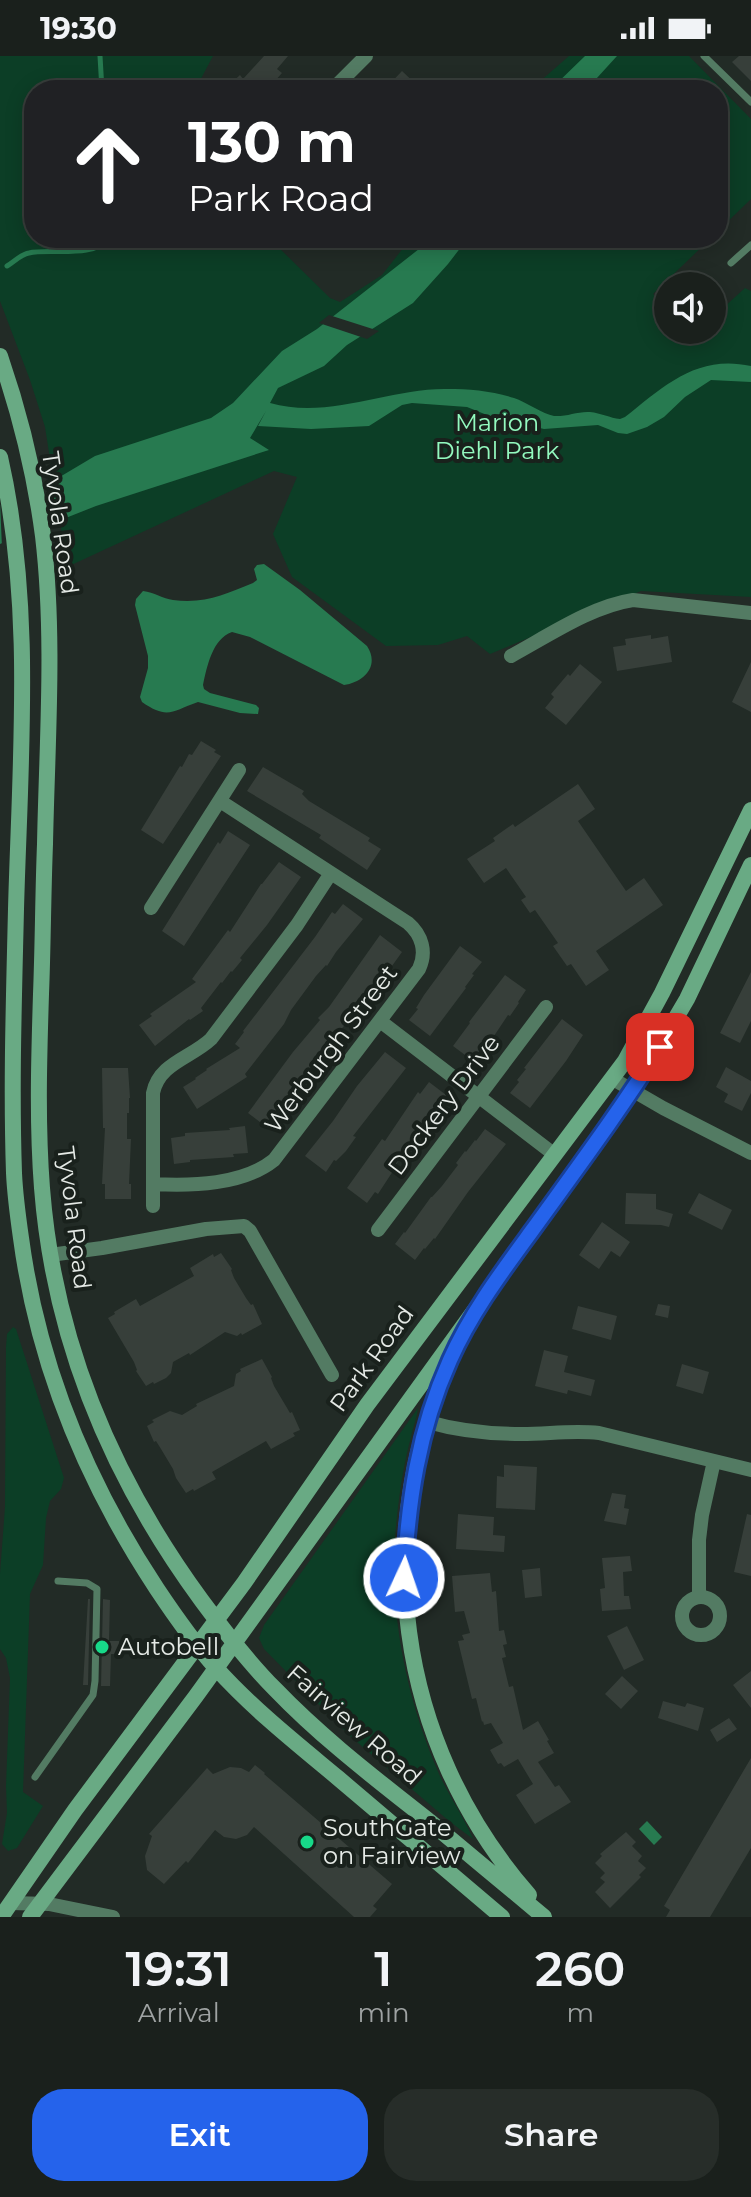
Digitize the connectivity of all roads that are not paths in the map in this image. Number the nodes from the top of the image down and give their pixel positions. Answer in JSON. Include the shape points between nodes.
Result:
{"nodes":[{"id":1,"x":366,"y":56,"type":"edge"},
{"id":2,"x":704,"y":56,"type":"edge"},
{"id":3,"x":342,"y":80,"type":"edge"},
{"id":4,"x":751,"y":102,"type":"edge"},
{"id":5,"x":751,"y":245,"type":"edge"},
{"id":6,"x":731,"y":263,"type":"dead end"},
{"id":7,"x":0,"y":356,"type":"edge"},
{"id":8,"x":1,"y":460,"type":"edge"},
{"id":9,"x":751,"y":613,"type":"edge"},
{"id":10,"x":511,"y":656,"type":"dead end"},
{"id":11,"x":239,"y":770,"type":"dead end"},
{"id":12,"x":220,"y":801,"type":"junction"},
{"id":13,"x":751,"y":810,"type":"edge"},
{"id":14,"x":751,"y":865,"type":"edge"},
{"id":15,"x":331,"y":873,"type":"junction"},
{"id":16,"x":151,"y":908,"type":"dead end"},
{"id":17,"x":546,"y":1007,"type":"dead end"},
{"id":18,"x":380,"y":1021,"type":"junction"},
{"id":19,"x":613,"y":1079,"type":"junction"},
{"id":20,"x":633,"y":1091,"type":"junction"},
{"id":21,"x":479,"y":1097,"type":"junction"},
{"id":22,"x":751,"y":1153,"type":"edge"},
{"id":23,"x":555,"y":1155,"type":"junction"},
{"id":24,"x":153,"y":1184,"type":"junction"},
{"id":25,"x":153,"y":1206,"type":"dead end"},
{"id":26,"x":378,"y":1230,"type":"dead end"},
{"id":27,"x":50,"y":1255,"type":"junction"},
{"id":28,"x":482,"y":1299,"type":"junction"},
{"id":29,"x":332,"y":1375,"type":"dead end"},
{"id":30,"x":428,"y":1422,"type":"junction"},
{"id":31,"x":714,"y":1461,"type":"junction"},
{"id":32,"x":751,"y":1470,"type":"edge"},
{"id":33,"x":58,"y":1581,"type":"dead end"},
{"id":34,"x":699,"y":1597,"type":"dead end"},
{"id":35,"x":216,"y":1619,"type":"junction"},
{"id":36,"x":234,"y":1643,"type":"junction"},
{"id":37,"x":196,"y":1645,"type":"junction"},
{"id":38,"x":216,"y":1668,"type":"junction"},
{"id":39,"x":35,"y":1777,"type":"dead end"},
{"id":40,"x":5,"y":1903,"type":"edge"},
{"id":41,"x":34,"y":1910,"type":"edge"},
{"id":42,"x":1,"y":1917,"type":"edge"},
{"id":43,"x":113,"y":1917,"type":"edge"},
{"id":44,"x":502,"y":1917,"type":"edge"},
{"id":45,"x":546,"y":1917,"type":"edge"}],
"edges":[{"from":1,"to":3,"type":"street"},
{"from":2,"to":4,"type":"lane"},
{"from":5,"to":6,"type":"lane"},
{"from":7,"to":27,"type":"main road","name":"Tyvola Road","via":[[27,451],[46,571],[49,694],[39,1130]]},
{"from":8,"to":37,"type":"main road","name":"Tyvola Road","via":[[21,622],[12,1088],[14,1173],[25,1263],[49,1366],[89,1471],[138,1561]]},
{"from":9,"to":10,"type":"street","via":[[621,602]]},
{"from":11,"to":12,"type":"street"},
{"from":12,"to":15,"type":"street","name":"Werburgh Street"},
{"from":12,"to":16,"type":"street"},
{"from":13,"to":19,"type":"main road","name":"Park Road","via":[[657,1003]]},
{"from":14,"to":20,"type":"main road","via":[[687,999]]},
{"from":15,"to":18,"type":"street","name":"Werburgh Street","via":[[408,923],[420,937],[421,964]]},
{"from":15,"to":24,"type":"street","via":[[211,1039],[169,1066],[157,1081]]},
{"from":17,"to":21,"type":"street","name":"Dockery Drive"},
{"from":18,"to":21,"type":"street"},
{"from":18,"to":24,"type":"street","name":"Werburgh Street","via":[[268,1165],[240,1178]]},
{"from":19,"to":20,"type":"street"},
{"from":19,"to":23,"type":"main road","name":"Park Road"},
{"from":20,"to":22,"type":"street"},
{"from":20,"to":28,"type":"main road"},
{"from":21,"to":23,"type":"street"},
{"from":21,"to":26,"type":"street","name":"Dockery Drive"},
{"from":23,"to":35,"type":"main road","name":"Park Road","via":[[367,1405]]},
{"from":24,"to":25,"type":"street"},
{"from":27,"to":29,"type":"street","via":[[244,1226]]},
{"from":27,"to":35,"type":"main road","name":"Tyvola Road","via":[[75,1360],[109,1447],[152,1528]]},
{"from":28,"to":30,"type":"main road","via":[[450,1360]]},
{"from":28,"to":36,"type":"main road"},
{"from":30,"to":31,"type":"street","via":[[501,1434],[599,1433]]},
{"from":30,"to":45,"type":"main road","via":[[405,1544],[405,1600],[414,1666],[459,1792],[507,1868]]},
{"from":31,"to":32,"type":"street"},
{"from":31,"to":34,"type":"street","via":[[699,1540]]},
{"from":33,"to":39,"type":"lane","via":[[97,1589],[95,1681],[89,1702]]},
{"from":35,"to":36,"type":"main road","name":"Fairview Road"},
{"from":35,"to":37,"type":"main road","name":"Park Road"},
{"from":36,"to":38,"type":"main road"},
{"from":36,"to":45,"type":"main road","name":"Fairview Road","via":[[318,1731]]},
{"from":37,"to":38,"type":"main road","name":"Fairview Road"},
{"from":37,"to":40,"type":"main road","name":"Park Road"},
{"from":38,"to":41,"type":"main road"},
{"from":38,"to":44,"type":"main road","name":"Fairview Road"},
{"from":40,"to":41,"type":"street"},
{"from":40,"to":42,"type":"main road","name":"Park Road"},
{"from":41,"to":43,"type":"street"}]}
